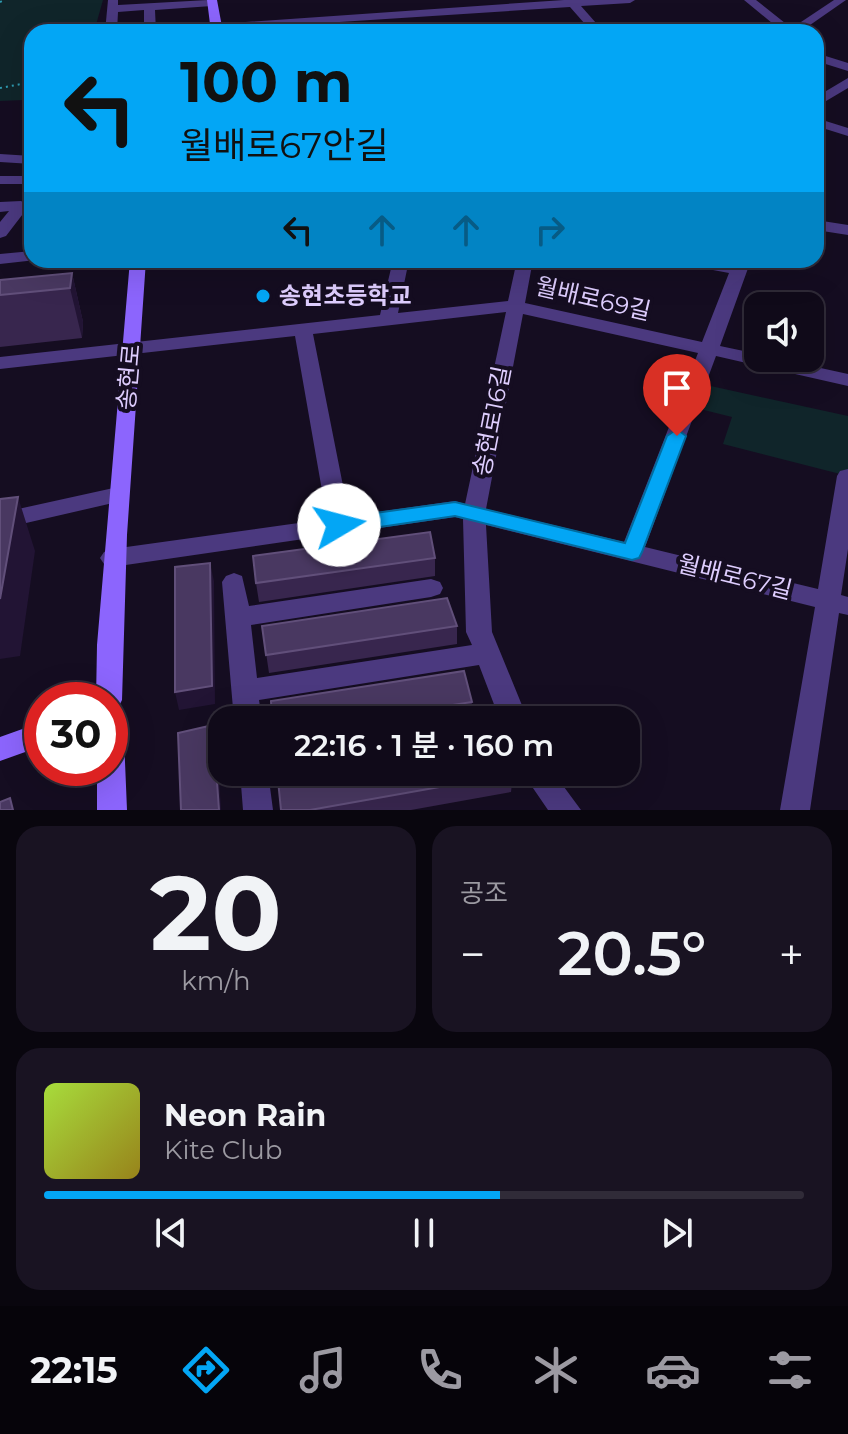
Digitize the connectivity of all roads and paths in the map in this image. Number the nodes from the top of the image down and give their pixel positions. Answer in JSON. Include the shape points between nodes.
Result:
{"nodes":[{"id":1,"x":189,"y":0,"type":"edge"},
{"id":2,"x":630,"y":0,"type":"edge"},
{"id":3,"x":749,"y":0,"type":"edge"},
{"id":4,"x":841,"y":0,"type":"edge"},
{"id":5,"x":212,"y":1,"type":"edge"},
{"id":6,"x":571,"y":2,"type":"edge"},
{"id":7,"x":112,"y":5,"type":"edge"},
{"id":8,"x":128,"y":6,"type":"dead end"},
{"id":9,"x":149,"y":7,"type":"junction"},
{"id":10,"x":406,"y":15,"type":"junction"},
{"id":11,"x":150,"y":24,"type":"edge"},
{"id":12,"x":214,"y":24,"type":"edge"},
{"id":13,"x":291,"y":24,"type":"edge"},
{"id":14,"x":409,"y":24,"type":"edge"},
{"id":15,"x":591,"y":24,"type":"edge"},
{"id":16,"x":777,"y":24,"type":"edge"},
{"id":17,"x":805,"y":24,"type":"edge"},
{"id":18,"x":824,"y":60,"type":"edge"},
{"id":19,"x":848,"y":67,"type":"edge"},
{"id":20,"x":848,"y":82,"type":"edge"},
{"id":21,"x":24,"y":84,"type":"edge"},
{"id":22,"x":0,"y":88,"type":"edge"},
{"id":23,"x":824,"y":98,"type":"edge"},
{"id":24,"x":824,"y":124,"type":"edge"},
{"id":25,"x":848,"y":132,"type":"edge"},
{"id":26,"x":0,"y":158,"type":"edge"},
{"id":27,"x":24,"y":160,"type":"edge"},
{"id":28,"x":0,"y":180,"type":"edge"},
{"id":29,"x":24,"y":180,"type":"edge"},
{"id":30,"x":24,"y":206,"type":"edge"},
{"id":31,"x":0,"y":207,"type":"edge"},
{"id":32,"x":24,"y":208,"type":"edge"},
{"id":33,"x":3,"y":226,"type":"edge"},
{"id":34,"x":824,"y":226,"type":"edge"},
{"id":35,"x":848,"y":230,"type":"edge"},
{"id":36,"x":24,"y":257,"type":"edge"},
{"id":37,"x":0,"y":259,"type":"edge"},
{"id":38,"x":137,"y":268,"type":"edge"},
{"id":39,"x":399,"y":268,"type":"edge"},
{"id":40,"x":523,"y":268,"type":"edge"},
{"id":41,"x":740,"y":268,"type":"edge"},
{"id":42,"x":513,"y":306,"type":"junction"},
{"id":43,"x":388,"y":320,"type":"junction"},
{"id":44,"x":303,"y":329,"type":"junction"},
{"id":45,"x":132,"y":348,"type":"junction"},
{"id":46,"x":710,"y":349,"type":"junction"},
{"id":47,"x":0,"y":363,"type":"edge"},
{"id":48,"x":848,"y":380,"type":"edge"},
{"id":49,"x":848,"y":476,"type":"edge"},
{"id":50,"x":118,"y":495,"type":"junction"},
{"id":51,"x":474,"y":514,"type":"junction"},
{"id":52,"x":0,"y":521,"type":"edge"},
{"id":53,"x":339,"y":525,"type":"junction"},
{"id":54,"x":632,"y":552,"type":"junction"},
{"id":55,"x":112,"y":558,"type":"junction"},
{"id":56,"x":234,"y":582,"type":"dead end"},
{"id":57,"x":431,"y":588,"type":"dead end"},
{"id":58,"x":838,"y":603,"type":"edge"},
{"id":59,"x":238,"y":617,"type":"junction"},
{"id":60,"x":488,"y":653,"type":"junction"},
{"id":61,"x":109,"y":682,"type":"edge"},
{"id":62,"x":245,"y":691,"type":"junction"},
{"id":63,"x":247,"y":706,"type":"edge"},
{"id":64,"x":509,"y":706,"type":"edge"},
{"id":65,"x":24,"y":740,"type":"edge"},
{"id":66,"x":0,"y":749,"type":"edge"},
{"id":67,"x":111,"y":786,"type":"edge"},
{"id":68,"x":255,"y":786,"type":"edge"},
{"id":69,"x":547,"y":786,"type":"edge"},
{"id":70,"x":112,"y":810,"type":"edge"},
{"id":71,"x":258,"y":810,"type":"edge"},
{"id":72,"x":566,"y":810,"type":"edge"},
{"id":73,"x":795,"y":810,"type":"edge"}],
"edges":[{"from":1,"to":8,"type":"street"},
{"from":2,"to":6,"type":"street"},
{"from":3,"to":16,"type":"street"},
{"from":4,"to":17,"type":"street"},
{"from":5,"to":9,"type":"street"},
{"from":5,"to":12,"type":"main road"},
{"from":6,"to":10,"type":"street"},
{"from":6,"to":15,"type":"street"},
{"from":7,"to":9,"type":"street"},
{"from":9,"to":11,"type":"street"},
{"from":10,"to":13,"type":"street"},
{"from":10,"to":14,"type":"street"},
{"from":18,"to":19,"type":"street"},
{"from":20,"to":23,"type":"street"},
{"from":21,"to":22,"type":"path"},
{"from":24,"to":25,"type":"street"},
{"from":26,"to":27,"type":"street"},
{"from":28,"to":29,"type":"street"},
{"from":30,"to":31,"type":"street"},
{"from":32,"to":33,"type":"street"},
{"from":34,"to":35,"type":"street"},
{"from":36,"to":37,"type":"street"},
{"from":38,"to":45,"type":"main road","name":"송현로"},
{"from":39,"to":43,"type":"street"},
{"from":40,"to":42,"type":"street","name":"송현로16길"},
{"from":41,"to":46,"type":"street"},
{"from":42,"to":43,"type":"street","name":"월배로69길"},
{"from":42,"to":46,"type":"street","name":"월배로69길"},
{"from":42,"to":51,"type":"street","name":"송현로16길"},
{"from":43,"to":44,"type":"street","name":"월배로69길"},
{"from":44,"to":45,"type":"street","name":"월배로69길"},
{"from":44,"to":53,"type":"street"},
{"from":45,"to":47,"type":"street","name":"월배로69길"},
{"from":45,"to":50,"type":"main road","name":"송현로"},
{"from":46,"to":48,"type":"street","name":"월배로69길"},
{"from":46,"to":54,"type":"street"},
{"from":49,"to":58,"type":"street"},
{"from":50,"to":52,"type":"street"},
{"from":50,"to":55,"type":"main road","name":"송현로"},
{"from":51,"to":53,"type":"street","name":"월배로67길","via":[[455,509]]},
{"from":51,"to":54,"type":"street","name":"월배로67길"},
{"from":51,"to":60,"type":"street","name":"송현로16길","via":[[479,632]]},
{"from":53,"to":55,"type":"street","name":"월배로67길"},
{"from":54,"to":58,"type":"street","name":"월배로67길"},
{"from":55,"to":61,"type":"main road","name":"송현로"},
{"from":56,"to":59,"type":"street"},
{"from":57,"to":59,"type":"street"},
{"from":58,"to":73,"type":"street"},
{"from":59,"to":62,"type":"street"},
{"from":60,"to":62,"type":"street"},
{"from":60,"to":64,"type":"street","name":"송현로16길"},
{"from":62,"to":63,"type":"street"},
{"from":65,"to":66,"type":"main road"},
{"from":67,"to":70,"type":"main road"},
{"from":68,"to":71,"type":"street"},
{"from":69,"to":72,"type":"street"}]}
